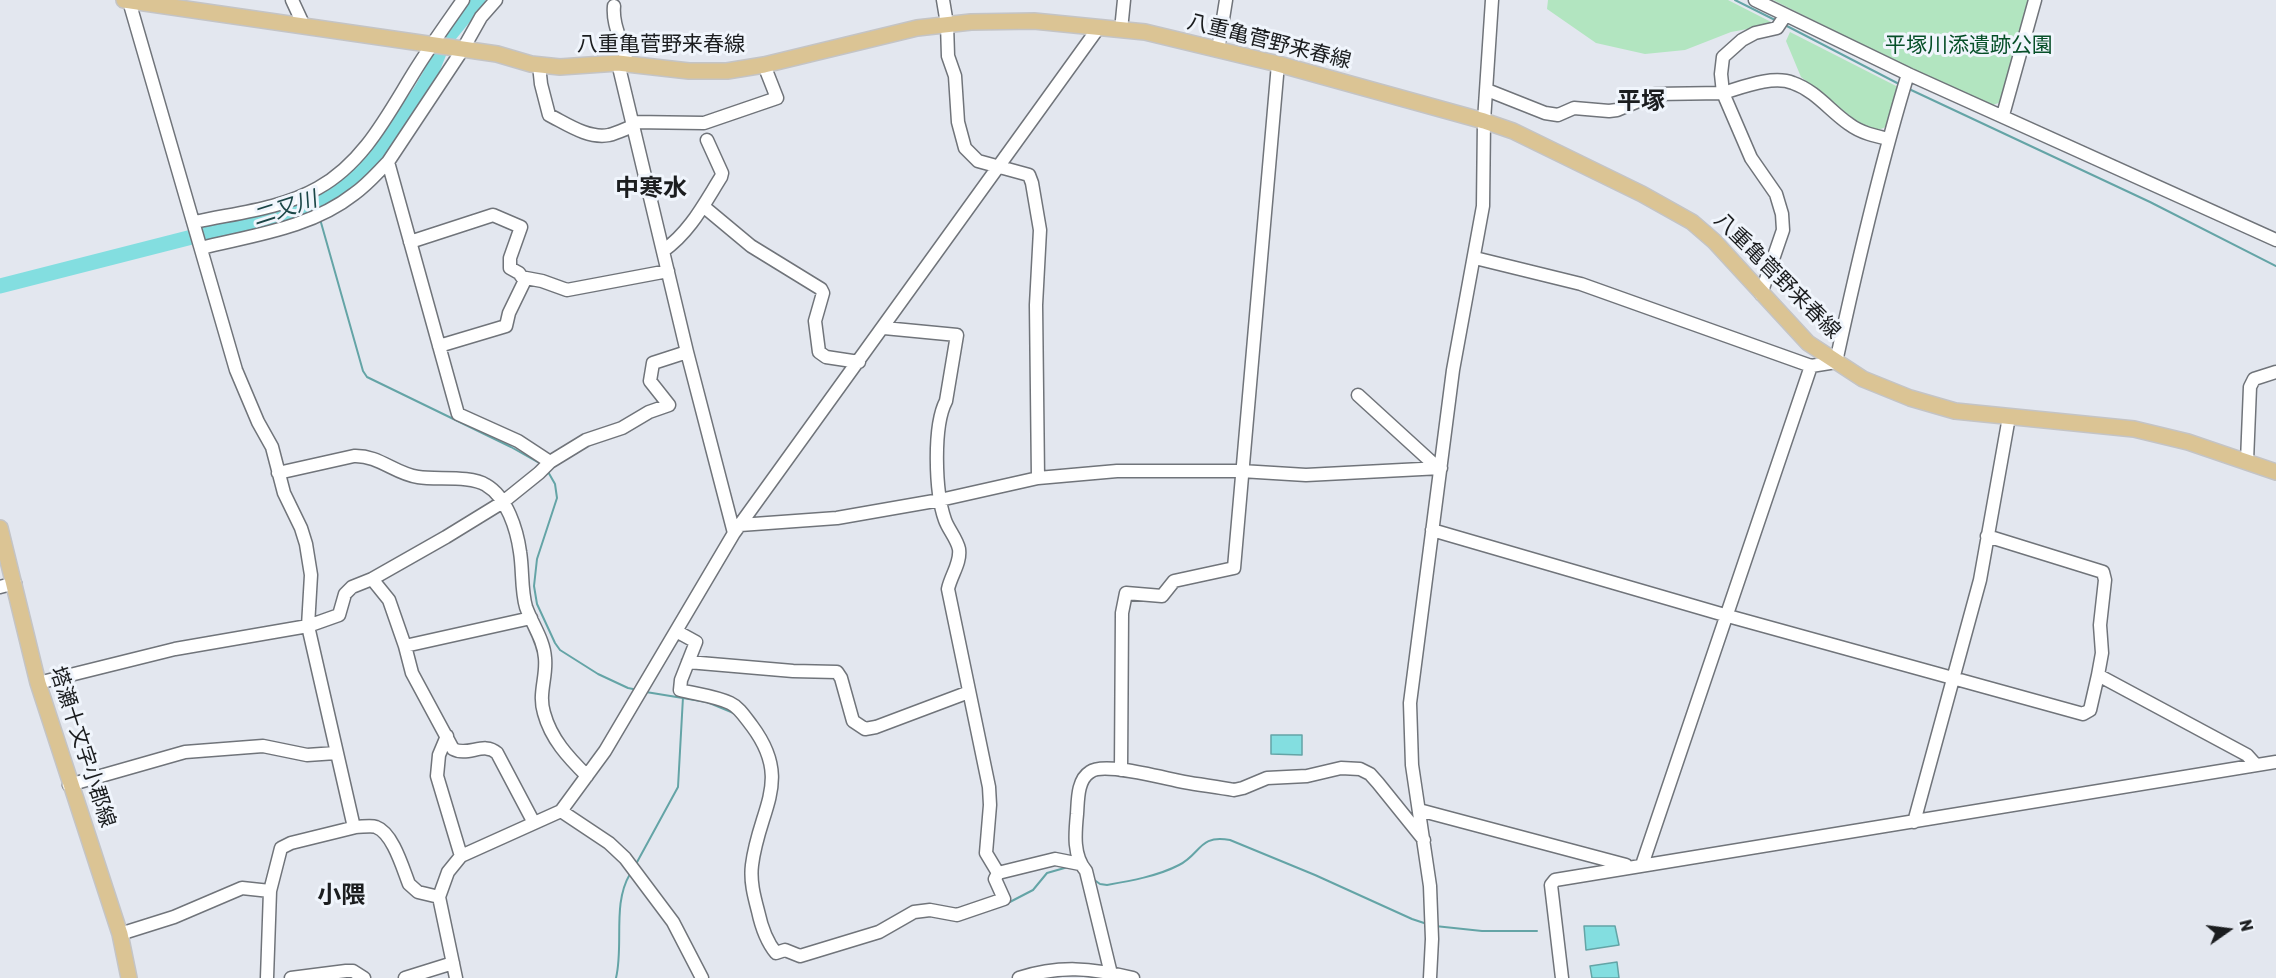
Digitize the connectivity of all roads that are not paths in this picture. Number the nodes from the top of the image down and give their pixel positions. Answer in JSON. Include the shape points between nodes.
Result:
{"nodes":[{"id":1,"x":127,"y":0,"type":"edge"},
{"id":2,"x":292,"y":0,"type":"edge"},
{"id":3,"x":463,"y":0,"type":"edge"},
{"id":4,"x":496,"y":0,"type":"edge"},
{"id":5,"x":943,"y":0,"type":"edge"},
{"id":6,"x":1124,"y":0,"type":"edge"},
{"id":7,"x":1226,"y":0,"type":"edge"},
{"id":8,"x":1492,"y":0,"type":"edge"},
{"id":9,"x":1755,"y":0,"type":"edge"},
{"id":10,"x":2035,"y":0,"type":"edge"},
{"id":11,"x":614,"y":6,"type":"dead end"},
{"id":12,"x":1785,"y":16,"type":"junction"},
{"id":13,"x":947,"y":24,"type":"junction"},
{"id":14,"x":304,"y":26,"type":"junction"},
{"id":15,"x":1100,"y":27,"type":"junction"},
{"id":16,"x":1121,"y":30,"type":"junction"},
{"id":17,"x":431,"y":44,"type":"junction"},
{"id":18,"x":463,"y":49,"type":"junction"},
{"id":19,"x":1218,"y":50,"type":"junction"},
{"id":20,"x":539,"y":64,"type":"junction"},
{"id":21,"x":623,"y":64,"type":"junction"},
{"id":22,"x":1278,"y":64,"type":"junction"},
{"id":23,"x":764,"y":65,"type":"junction"},
{"id":24,"x":1907,"y":78,"type":"junction"},
{"id":25,"x":1487,"y":90,"type":"junction"},
{"id":26,"x":1723,"y":93,"type":"junction"},
{"id":27,"x":2003,"y":116,"type":"junction"},
{"id":28,"x":1484,"y":121,"type":"junction"},
{"id":29,"x":632,"y":124,"type":"junction"},
{"id":30,"x":1889,"y":139,"type":"junction"},
{"id":31,"x":707,"y":140,"type":"dead end"},
{"id":32,"x":388,"y":162,"type":"junction"},
{"id":33,"x":1000,"y":167,"type":"junction"},
{"id":34,"x":703,"y":206,"type":"junction"},
{"id":35,"x":195,"y":222,"type":"junction"},
{"id":36,"x":2276,"y":240,"type":"edge"},
{"id":37,"x":410,"y":242,"type":"junction"},
{"id":38,"x":201,"y":248,"type":"junction"},
{"id":39,"x":663,"y":251,"type":"junction"},
{"id":40,"x":1475,"y":258,"type":"junction"},
{"id":41,"x":668,"y":272,"type":"junction"},
{"id":42,"x":524,"y":280,"type":"junction"},
{"id":43,"x":1761,"y":294,"type":"junction"},
{"id":44,"x":884,"y":328,"type":"junction"},
{"id":45,"x":439,"y":346,"type":"junction"},
{"id":46,"x":687,"y":352,"type":"junction"},
{"id":47,"x":859,"y":362,"type":"junction"},
{"id":48,"x":1836,"y":362,"type":"junction"},
{"id":49,"x":1811,"y":366,"type":"junction"},
{"id":50,"x":2276,"y":372,"type":"edge"},
{"id":51,"x":1358,"y":395,"type":"dead end"},
{"id":52,"x":2009,"y":417,"type":"junction"},
{"id":53,"x":2247,"y":461,"type":"junction"},
{"id":54,"x":549,"y":462,"type":"junction"},
{"id":55,"x":1440,"y":468,"type":"junction"},
{"id":56,"x":1241,"y":471,"type":"junction"},
{"id":57,"x":2276,"y":472,"type":"edge"},
{"id":58,"x":278,"y":473,"type":"junction"},
{"id":59,"x":1038,"y":478,"type":"junction"},
{"id":60,"x":940,"y":500,"type":"junction"},
{"id":61,"x":503,"y":502,"type":"junction"},
{"id":62,"x":0,"y":528,"type":"edge"},
{"id":63,"x":737,"y":529,"type":"junction"},
{"id":64,"x":1432,"y":530,"type":"junction"},
{"id":65,"x":1987,"y":536,"type":"junction"},
{"id":66,"x":372,"y":579,"type":"junction"},
{"id":67,"x":7,"y":585,"type":"edge"},
{"id":68,"x":1728,"y":616,"type":"junction"},
{"id":69,"x":531,"y":618,"type":"junction"},
{"id":70,"x":308,"y":626,"type":"junction"},
{"id":71,"x":676,"y":631,"type":"junction"},
{"id":72,"x":405,"y":646,"type":"junction"},
{"id":73,"x":688,"y":662,"type":"junction"},
{"id":74,"x":2098,"y":675,"type":"junction"},
{"id":75,"x":1952,"y":678,"type":"junction"},
{"id":76,"x":38,"y":684,"type":"junction"},
{"id":77,"x":969,"y":692,"type":"junction"},
{"id":78,"x":447,"y":736,"type":"junction"},
{"id":79,"x":336,"y":753,"type":"junction"},
{"id":80,"x":2276,"y":762,"type":"edge"},
{"id":81,"x":2256,"y":765,"type":"junction"},
{"id":82,"x":1121,"y":770,"type":"junction"},
{"id":83,"x":587,"y":776,"type":"junction"},
{"id":84,"x":69,"y":785,"type":"junction"},
{"id":85,"x":1419,"y":810,"type":"junction"},
{"id":86,"x":561,"y":811,"type":"junction"},
{"id":87,"x":1914,"y":822,"type":"junction"},
{"id":88,"x":534,"y":823,"type":"junction"},
{"id":89,"x":357,"y":827,"type":"junction"},
{"id":90,"x":1424,"y":841,"type":"junction"},
{"id":91,"x":461,"y":856,"type":"junction"},
{"id":92,"x":1080,"y":864,"type":"junction"},
{"id":93,"x":1637,"y":866,"type":"junction"},
{"id":94,"x":998,"y":873,"type":"junction"},
{"id":95,"x":270,"y":891,"type":"junction"},
{"id":96,"x":439,"y":897,"type":"junction"},
{"id":97,"x":120,"y":934,"type":"junction"},
{"id":98,"x":453,"y":963,"type":"junction"},
{"id":99,"x":1112,"y":975,"type":"edge"},
{"id":100,"x":129,"y":978,"type":"edge"},
{"id":101,"x":267,"y":978,"type":"edge"},
{"id":102,"x":291,"y":978,"type":"edge"},
{"id":103,"x":364,"y":978,"type":"edge"},
{"id":104,"x":405,"y":978,"type":"edge"},
{"id":105,"x":456,"y":978,"type":"edge"},
{"id":106,"x":702,"y":978,"type":"edge"},
{"id":107,"x":1019,"y":978,"type":"edge"},
{"id":108,"x":1133,"y":978,"type":"edge"},
{"id":109,"x":1430,"y":978,"type":"edge"},
{"id":110,"x":1562,"y":978,"type":"edge"}],
"edges":[{"from":1,"to":14,"type":"main road","name":"八重亀菅野来春線"},
{"from":1,"to":35,"type":"street"},
{"from":2,"to":14,"type":"street"},
{"from":3,"to":17,"type":"street"},
{"from":4,"to":18,"type":"street"},
{"from":5,"to":13,"type":"street"},
{"from":6,"to":16,"type":"street"},
{"from":7,"to":19,"type":"street"},
{"from":8,"to":25,"type":"street"},
{"from":9,"to":12,"type":"street"},
{"from":10,"to":27,"type":"street"},
{"from":11,"to":21,"type":"street","via":[[615,27],[625,50]]},
{"from":12,"to":24,"type":"street"},
{"from":12,"to":26,"type":"street","via":[[1778,28],[1755,33],[1723,57]]},
{"from":13,"to":15,"type":"main road","name":"八重亀菅野来春線","via":[[1035,21]]},
{"from":13,"to":23,"type":"main road","name":"八重亀菅野来春線","via":[[916,27]]},
{"from":13,"to":33,"type":"street","via":[[948,57],[955,76],[964,148],[978,161]]},
{"from":14,"to":17,"type":"main road","name":"八重亀菅野来春線"},
{"from":15,"to":16,"type":"main road","name":"八重亀菅野来春線"},
{"from":15,"to":33,"type":"street"},
{"from":16,"to":19,"type":"main road","name":"八重亀菅野来春線"},
{"from":17,"to":18,"type":"main road","name":"八重亀菅野来春線"},
{"from":17,"to":35,"type":"street","via":[[371,140],[330,180],[283,202]]},
{"from":18,"to":20,"type":"main road","name":"八重亀菅野来春線"},
{"from":18,"to":32,"type":"street"},
{"from":19,"to":22,"type":"main road","name":"八重亀菅野来春線"},
{"from":20,"to":21,"type":"main road","name":"八重亀菅野来春線"},
{"from":20,"to":29,"type":"street","via":[[549,115],[584,132],[601,135],[610,135]]},
{"from":21,"to":23,"type":"main road","name":"八重亀菅野来春線","via":[[689,71],[727,71]]},
{"from":21,"to":29,"type":"street"},
{"from":22,"to":28,"type":"main road","name":"八重亀菅野来春線"},
{"from":22,"to":56,"type":"street"},
{"from":23,"to":29,"type":"street","via":[[777,98],[704,123]]},
{"from":24,"to":27,"type":"street"},
{"from":24,"to":30,"type":"street"},
{"from":25,"to":26,"type":"street","via":[[1545,114],[1558,115],[1574,108],[1617,110],[1655,94]]},
{"from":25,"to":28,"type":"street"},
{"from":26,"to":30,"type":"street","via":[[1773,81],[1791,82],[1815,95],[1851,125]]},
{"from":26,"to":43,"type":"street","via":[[1751,158],[1776,194],[1782,214],[1783,230]]},
{"from":27,"to":36,"type":"street"},
{"from":28,"to":40,"type":"street","via":[[1484,206]]},
{"from":28,"to":43,"type":"main road","name":"八重亀菅野来春線","via":[[1513,131],[1692,222]]},
{"from":29,"to":39,"type":"street"},
{"from":30,"to":48,"type":"street"},
{"from":31,"to":34,"type":"street","via":[[722,173]]},
{"from":32,"to":37,"type":"street"},
{"from":32,"to":38,"type":"street","via":[[355,194],[324,213],[301,223]]},
{"from":33,"to":44,"type":"street"},
{"from":33,"to":59,"type":"street","via":[[1029,175],[1040,230],[1036,305]]},
{"from":34,"to":39,"type":"street","via":[[685,231]]},
{"from":34,"to":47,"type":"street","via":[[751,246],[821,289],[815,321],[819,352],[826,357]]},
{"from":35,"to":38,"type":"street"},
{"from":37,"to":42,"type":"street","via":[[493,215],[521,227],[510,268]]},
{"from":37,"to":45,"type":"street"},
{"from":38,"to":58,"type":"street","via":[[236,370],[272,447]]},
{"from":39,"to":41,"type":"street"},
{"from":40,"to":49,"type":"street","via":[[1581,284]]},
{"from":40,"to":55,"type":"street","via":[[1453,370]]},
{"from":41,"to":42,"type":"street","via":[[567,290],[542,281]]},
{"from":41,"to":46,"type":"street"},
{"from":42,"to":45,"type":"street","via":[[506,326]]},
{"from":43,"to":48,"type":"main road","name":"八重亀菅野来春線","via":[[1808,343]]},
{"from":44,"to":47,"type":"street"},
{"from":44,"to":60,"type":"street","via":[[957,335],[937,438]]},
{"from":45,"to":54,"type":"street","via":[[458,414],[518,441]]},
{"from":46,"to":54,"type":"street","via":[[653,363],[650,381],[669,405],[586,440]]},
{"from":46,"to":63,"type":"street"},
{"from":47,"to":63,"type":"street"},
{"from":48,"to":49,"type":"street"},
{"from":48,"to":52,"type":"main road","name":"八重亀菅野来春線","via":[[1863,379],[1910,399],[1955,411]]},
{"from":49,"to":68,"type":"street"},
{"from":50,"to":53,"type":"street","via":[[2254,379],[2250,387]]},
{"from":51,"to":55,"type":"street"},
{"from":52,"to":53,"type":"main road","name":"八重亀菅野来春線","via":[[2134,429],[2188,441]]},
{"from":52,"to":65,"type":"street"},
{"from":53,"to":57,"type":"main road","name":"八重亀菅野来春線"},
{"from":54,"to":61,"type":"street"},
{"from":55,"to":56,"type":"street","via":[[1306,475]]},
{"from":55,"to":64,"type":"street"},
{"from":56,"to":59,"type":"street","via":[[1117,471]]},
{"from":56,"to":82,"type":"street","via":[[1234,568],[1174,581],[1162,596],[1126,593],[1122,613]]},
{"from":58,"to":61,"type":"street","via":[[364,455],[407,475],[482,483]]},
{"from":58,"to":70,"type":"street","via":[[306,544],[311,575]]},
{"from":59,"to":60,"type":"street"},
{"from":60,"to":63,"type":"street","via":[[837,518]]},
{"from":60,"to":77,"type":"street","via":[[949,531],[959,548],[948,589]]},
{"from":61,"to":66,"type":"street"},
{"from":61,"to":69,"type":"street","via":[[520,551],[524,594]]},
{"from":62,"to":67,"type":"main road","name":"塔瀬十文字小郡線"},
{"from":63,"to":71,"type":"street"},
{"from":64,"to":68,"type":"street"},
{"from":64,"to":85,"type":"street","via":[[1410,703],[1412,765]]},
{"from":65,"to":74,"type":"street","via":[[2103,572]]},
{"from":65,"to":75,"type":"street","via":[[1980,580]]},
{"from":66,"to":70,"type":"street","via":[[352,586],[345,594],[339,615]]},
{"from":66,"to":72,"type":"street","via":[[389,600]]},
{"from":67,"to":76,"type":"main road","name":"塔瀬十文字小郡線"},
{"from":68,"to":75,"type":"street"},
{"from":68,"to":93,"type":"street"},
{"from":69,"to":72,"type":"street"},
{"from":69,"to":83,"type":"street","via":[[545,653],[541,696],[549,730],[561,750]]},
{"from":70,"to":76,"type":"street","via":[[175,649]]},
{"from":70,"to":79,"type":"street"},
{"from":71,"to":73,"type":"street","via":[[696,642]]},
{"from":71,"to":83,"type":"street"},
{"from":72,"to":78,"type":"street","via":[[412,673]]},
{"from":73,"to":77,"type":"street","via":[[837,672],[853,721],[865,729]]},
{"from":73,"to":94,"type":"street","via":[[680,690],[735,706],[768,751],[772,782],[754,851],[752,882],[766,937],[776,952],[785,950],[800,956],[879,932],[914,912],[965,914],[1004,899],[995,879]]},
{"from":74,"to":75,"type":"street","via":[[2090,710],[2083,714]]},
{"from":74,"to":81,"type":"street","via":[[2247,756]]},
{"from":75,"to":87,"type":"street"},
{"from":76,"to":84,"type":"main road","name":"塔瀬十文字小郡線"},
{"from":77,"to":94,"type":"street","via":[[989,787],[986,853]]},
{"from":78,"to":88,"type":"street","via":[[458,752],[487,747],[497,753]]},
{"from":78,"to":91,"type":"street","via":[[436,776]]},
{"from":79,"to":84,"type":"street","via":[[307,755],[263,746],[185,752]]},
{"from":79,"to":89,"type":"street"},
{"from":80,"to":81,"type":"street"},
{"from":81,"to":87,"type":"street"},
{"from":82,"to":90,"type":"street","via":[[1234,790],[1267,777],[1360,769],[1370,774]]},
{"from":82,"to":92,"type":"street","via":[[1101,768],[1090,771],[1083,780],[1076,832]]},
{"from":83,"to":86,"type":"street"},
{"from":84,"to":97,"type":"main road","name":"塔瀬十文字小郡線"},
{"from":85,"to":90,"type":"street"},
{"from":85,"to":93,"type":"street"},
{"from":86,"to":88,"type":"street"},
{"from":86,"to":106,"type":"street","via":[[625,858],[673,922]]},
{"from":87,"to":93,"type":"street"},
{"from":88,"to":91,"type":"street"},
{"from":89,"to":95,"type":"street","via":[[285,845],[278,856]]},
{"from":89,"to":96,"type":"street","via":[[375,826],[383,832],[392,842],[412,889]]},
{"from":90,"to":109,"type":"street","via":[[1432,925]]},
{"from":91,"to":96,"type":"street","via":[[448,872]]},
{"from":92,"to":94,"type":"street","via":[[1055,859]]},
{"from":92,"to":99,"type":"street","via":[[1086,871]]},
{"from":93,"to":110,"type":"street","via":[[1556,880],[1551,885]]},
{"from":95,"to":97,"type":"street","via":[[242,888],[174,917]]},
{"from":95,"to":101,"type":"street"},
{"from":96,"to":98,"type":"street"},
{"from":97,"to":100,"type":"main road","name":"塔瀬十文字小郡線"},
{"from":98,"to":104,"type":"street"},
{"from":98,"to":105,"type":"street"},
{"from":99,"to":107,"type":"street","via":[[1068,968]]},
{"from":99,"to":108,"type":"street"},
{"from":102,"to":103,"type":"street","via":[[346,970]]}]}
